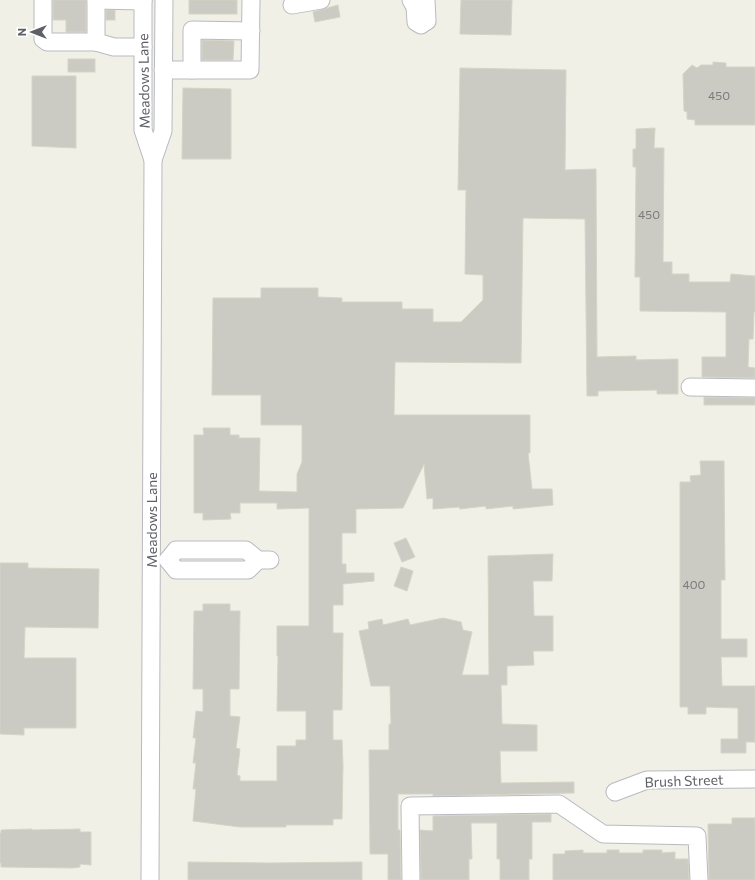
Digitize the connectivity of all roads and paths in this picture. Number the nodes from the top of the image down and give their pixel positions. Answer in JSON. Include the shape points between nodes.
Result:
{"nodes":[{"id":1,"x":43,"y":0,"type":"edge"},
{"id":2,"x":96,"y":0,"type":"edge"},
{"id":3,"x":143,"y":0,"type":"edge"},
{"id":4,"x":164,"y":0,"type":"edge"},
{"id":5,"x":251,"y":0,"type":"edge"},
{"id":6,"x":321,"y":0,"type":"edge"},
{"id":7,"x":411,"y":0,"type":"edge"},
{"id":8,"x":426,"y":0,"type":"edge"},
{"id":9,"x":292,"y":5,"type":"dead end"},
{"id":10,"x":250,"y":30,"type":"junction"},
{"id":11,"x":96,"y":42,"type":"junction"},
{"id":12,"x":143,"y":47,"type":"junction"},
{"id":13,"x":163,"y":70,"type":"junction"},
{"id":14,"x":192,"y":70,"type":"junction"},
{"id":15,"x":153,"y":160,"type":"junction"},
{"id":16,"x":690,"y":387,"type":"dead end"},
{"id":17,"x":755,"y":388,"type":"edge"},
{"id":18,"x":160,"y":560,"type":"junction"},
{"id":19,"x":264,"y":560,"type":"dead end"},
{"id":20,"x":755,"y":779,"type":"edge"},
{"id":21,"x":615,"y":792,"type":"dead end"},
{"id":22,"x":150,"y":880,"type":"edge"},
{"id":23,"x":411,"y":880,"type":"edge"},
{"id":24,"x":699,"y":880,"type":"edge"}],
"edges":[{"from":1,"to":11,"type":"street","via":[[43,39],[47,42]]},
{"from":2,"to":3,"type":"street"},
{"from":2,"to":11,"type":"street"},
{"from":3,"to":12,"type":"street","name":"Meadows Lane"},
{"from":4,"to":13,"type":"street","name":"Meadows Lane"},
{"from":5,"to":10,"type":"street"},
{"from":6,"to":9,"type":"street"},
{"from":7,"to":8,"type":"street","via":[[415,7],[416,22],[421,29],[427,21]]},
{"from":10,"to":14,"type":"street","via":[[192,30]]},
{"from":10,"to":14,"type":"street","via":[[250,70]]},
{"from":11,"to":12,"type":"street","via":[[114,47]]},
{"from":12,"to":15,"type":"street","name":"Meadows Lane","via":[[143,130]]},
{"from":13,"to":14,"type":"street"},
{"from":13,"to":15,"type":"street","name":"Meadows Lane","via":[[163,131]]},
{"from":15,"to":18,"type":"street","name":"Meadows Lane"},
{"from":16,"to":17,"type":"street"},
{"from":18,"to":19,"type":"street","via":[[176,550],[246,550]]},
{"from":18,"to":22,"type":"street","name":"Meadows Lane"},
{"from":20,"to":21,"type":"street","name":"Brush Street","via":[[647,780]]},
{"from":23,"to":24,"type":"street","via":[[410,806],[559,804],[603,834],[697,836]]}]}
